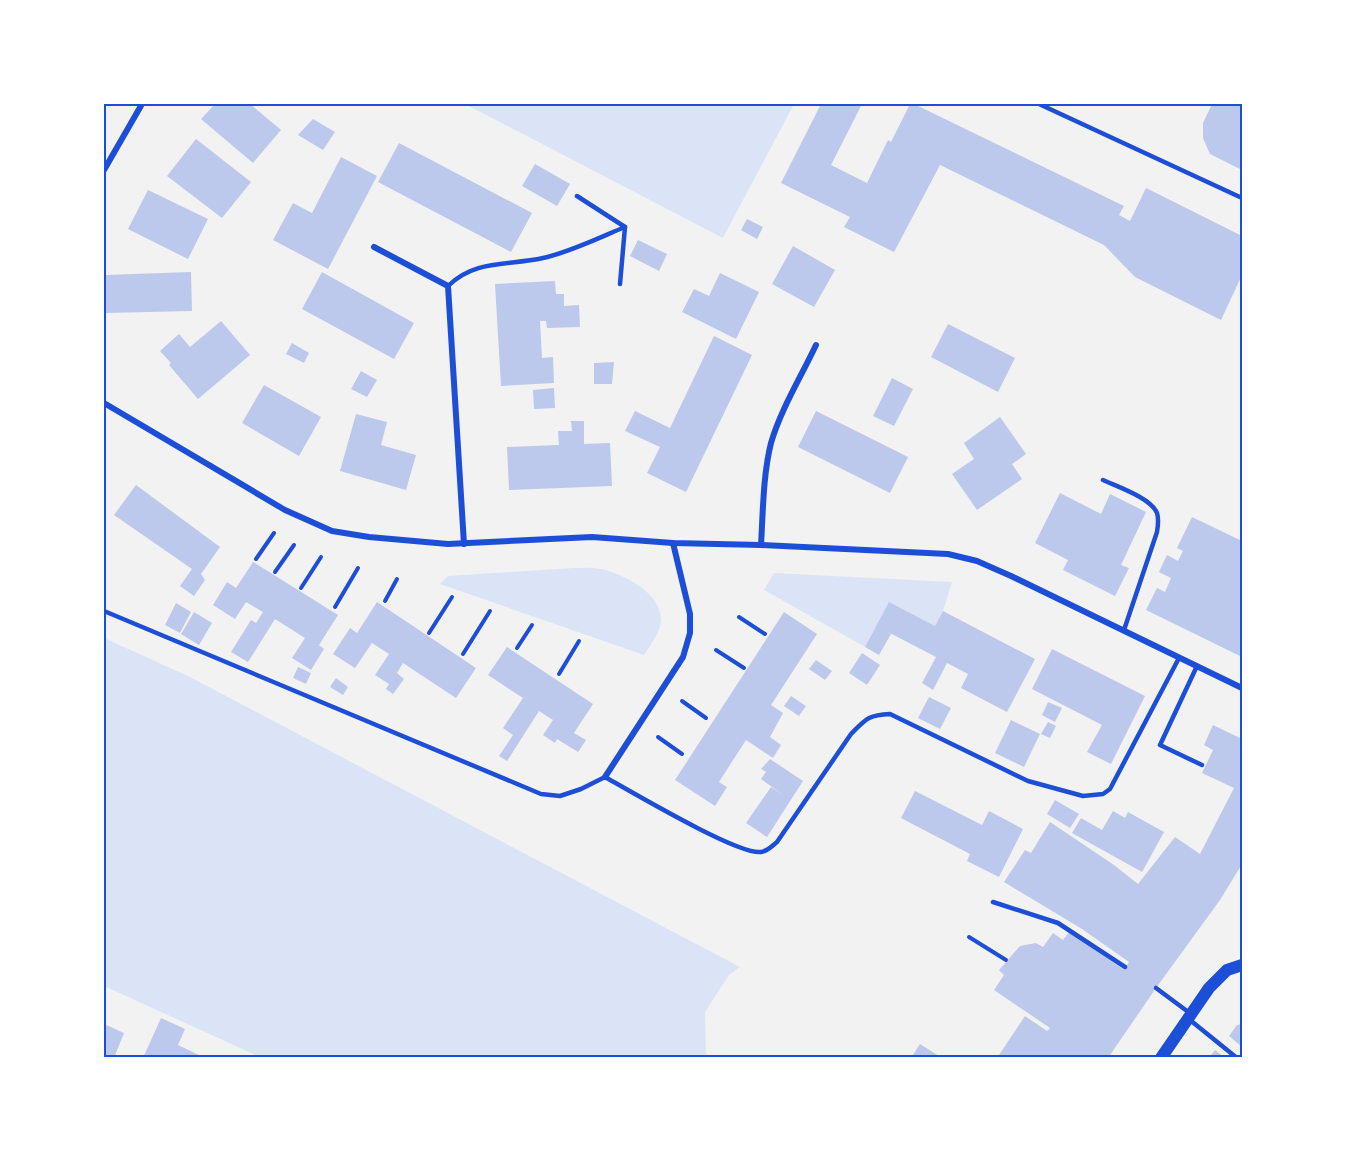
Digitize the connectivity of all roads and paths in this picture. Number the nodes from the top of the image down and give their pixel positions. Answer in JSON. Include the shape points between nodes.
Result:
{"nodes":[{"id":1,"x":142,"y":104,"type":"edge"},
{"id":2,"x":1039,"y":104,"type":"edge"},
{"id":3,"x":104,"y":170,"type":"edge"},
{"id":4,"x":577,"y":196,"type":"dead end"},
{"id":5,"x":1242,"y":198,"type":"edge"},
{"id":6,"x":626,"y":227,"type":"junction"},
{"id":7,"x":374,"y":247,"type":"dead end"},
{"id":8,"x":620,"y":284,"type":"dead end"},
{"id":9,"x":448,"y":286,"type":"junction"},
{"id":10,"x":816,"y":345,"type":"dead end"},
{"id":11,"x":104,"y":403,"type":"edge"},
{"id":12,"x":1103,"y":480,"type":"dead end"},
{"id":13,"x":274,"y":533,"type":"dead end"},
{"id":14,"x":673,"y":543,"type":"junction"},
{"id":15,"x":464,"y":544,"type":"junction"},
{"id":16,"x":294,"y":545,"type":"dead end"},
{"id":17,"x":762,"y":545,"type":"junction"},
{"id":18,"x":321,"y":557,"type":"dead end"},
{"id":19,"x":256,"y":559,"type":"dead end"},
{"id":20,"x":358,"y":568,"type":"dead end"},
{"id":21,"x":275,"y":572,"type":"dead end"},
{"id":22,"x":397,"y":579,"type":"dead end"},
{"id":23,"x":302,"y":588,"type":"dead end"},
{"id":24,"x":452,"y":597,"type":"dead end"},
{"id":25,"x":385,"y":601,"type":"dead end"},
{"id":26,"x":335,"y":607,"type":"dead end"},
{"id":27,"x":104,"y":611,"type":"edge"},
{"id":28,"x":490,"y":611,"type":"dead end"},
{"id":29,"x":739,"y":616,"type":"dead end"},
{"id":30,"x":532,"y":625,"type":"dead end"},
{"id":31,"x":1124,"y":630,"type":"junction"},
{"id":32,"x":429,"y":633,"type":"dead end"},
{"id":33,"x":765,"y":634,"type":"dead end"},
{"id":34,"x":579,"y":641,"type":"dead end"},
{"id":35,"x":517,"y":648,"type":"dead end"},
{"id":36,"x":716,"y":650,"type":"dead end"},
{"id":37,"x":463,"y":654,"type":"dead end"},
{"id":38,"x":1179,"y":658,"type":"junction"},
{"id":39,"x":1197,"y":666,"type":"junction"},
{"id":40,"x":744,"y":668,"type":"dead end"},
{"id":41,"x":558,"y":674,"type":"dead end"},
{"id":42,"x":1242,"y":688,"type":"edge"},
{"id":43,"x":682,"y":701,"type":"dead end"},
{"id":44,"x":706,"y":718,"type":"dead end"},
{"id":45,"x":658,"y":737,"type":"dead end"},
{"id":46,"x":682,"y":754,"type":"dead end"},
{"id":47,"x":1202,"y":765,"type":"dead end"},
{"id":48,"x":605,"y":777,"type":"junction"},
{"id":49,"x":993,"y":902,"type":"dead end"},
{"id":50,"x":969,"y":937,"type":"dead end"},
{"id":51,"x":1006,"y":960,"type":"dead end"},
{"id":52,"x":1242,"y":965,"type":"edge"},
{"id":53,"x":1125,"y":967,"type":"dead end"},
{"id":54,"x":1156,"y":987,"type":"dead end"},
{"id":55,"x":1190,"y":1016,"type":"junction"},
{"id":56,"x":1161,"y":1058,"type":"edge"},
{"id":57,"x":1238,"y":1058,"type":"edge"}],
"edges":[{"from":1,"to":3,"type":"street"},
{"from":2,"to":5,"type":"lane"},
{"from":4,"to":6,"type":"lane"},
{"from":6,"to":8,"type":"lane"},
{"from":6,"to":9,"type":"lane","via":[[544,258],[477,267]]},
{"from":7,"to":9,"type":"street"},
{"from":9,"to":15,"type":"street"},
{"from":10,"to":17,"type":"street","via":[[771,442]]},
{"from":11,"to":15,"type":"street","via":[[285,510],[332,531]]},
{"from":12,"to":31,"type":"lane","via":[[1151,504],[1157,513],[1157,532]]},
{"from":13,"to":19,"type":"path"},
{"from":14,"to":15,"type":"street","via":[[592,537]]},
{"from":14,"to":17,"type":"street"},
{"from":14,"to":48,"type":"street","via":[[690,614],[690,633],[683,657]]},
{"from":16,"to":21,"type":"path"},
{"from":17,"to":31,"type":"street","via":[[963,557]]},
{"from":18,"to":23,"type":"path"},
{"from":20,"to":26,"type":"path"},
{"from":22,"to":25,"type":"path"},
{"from":24,"to":32,"type":"path"},
{"from":27,"to":48,"type":"lane","via":[[541,794],[560,796]]},
{"from":28,"to":37,"type":"path"},
{"from":29,"to":33,"type":"path"},
{"from":30,"to":35,"type":"path"},
{"from":31,"to":38,"type":"street"},
{"from":34,"to":41,"type":"path"},
{"from":36,"to":40,"type":"path"},
{"from":38,"to":39,"type":"street"},
{"from":38,"to":48,"type":"lane","via":[[1110,789],[1103,794],[1083,796],[1028,781],[890,714],[866,719],[851,734],[777,842],[759,852],[735,846]]},
{"from":39,"to":42,"type":"street"},
{"from":39,"to":47,"type":"lane","via":[[1160,745]]},
{"from":43,"to":44,"type":"path"},
{"from":45,"to":46,"type":"path"},
{"from":49,"to":53,"type":"lane","via":[[1058,923]]},
{"from":50,"to":51,"type":"path"},
{"from":52,"to":55,"type":"main road","via":[[1227,970]]},
{"from":54,"to":55,"type":"lane"},
{"from":55,"to":56,"type":"main road"},
{"from":55,"to":57,"type":"lane"}]}
